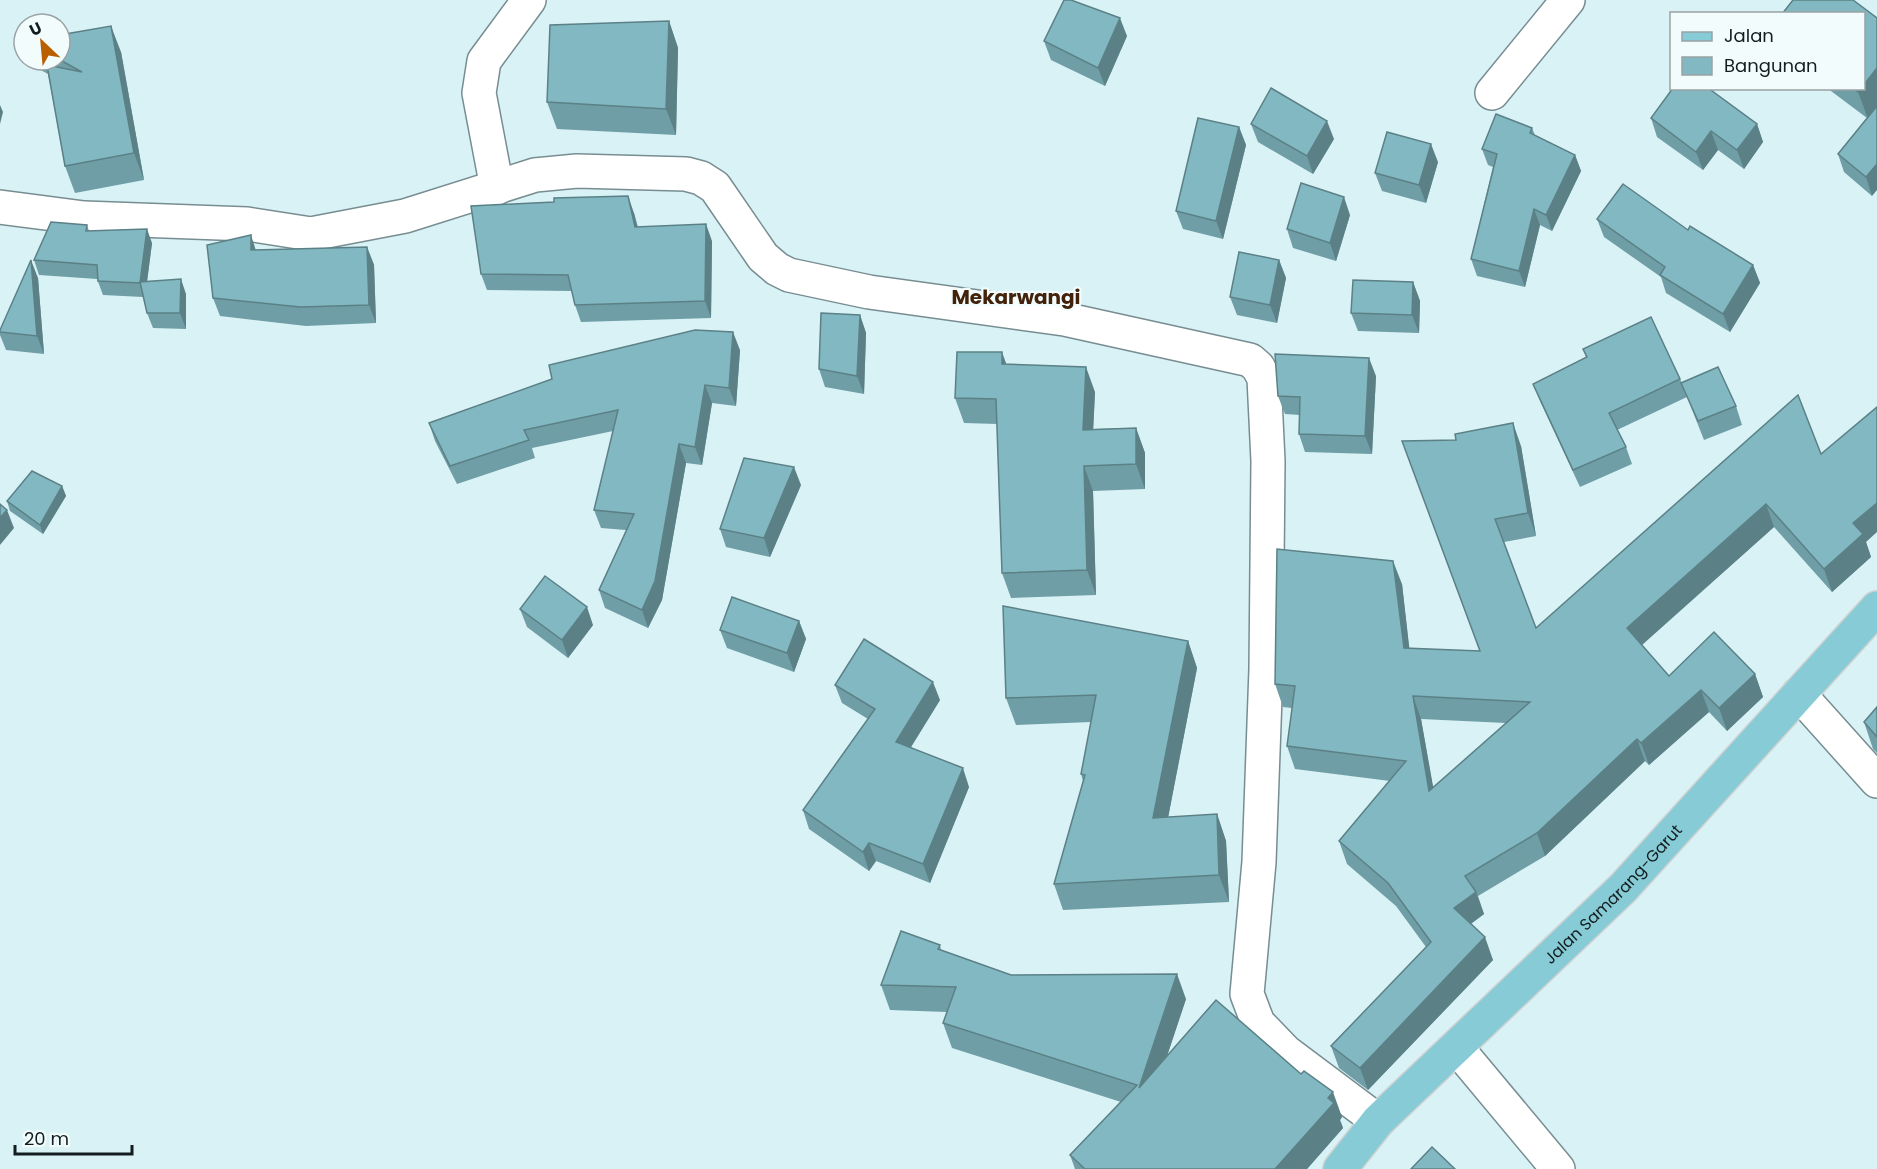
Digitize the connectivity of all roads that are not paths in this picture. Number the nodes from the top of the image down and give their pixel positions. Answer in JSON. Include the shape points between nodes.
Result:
{"nodes":[{"id":1,"x":529,"y":0,"type":"edge"},
{"id":2,"x":1568,"y":0,"type":"edge"},
{"id":3,"x":1492,"y":93,"type":"dead end"},
{"id":4,"x":497,"y":188,"type":"junction"},
{"id":5,"x":0,"y":207,"type":"edge"},
{"id":6,"x":1877,"y":608,"type":"edge"},
{"id":7,"x":1800,"y":694,"type":"junction"},
{"id":8,"x":1877,"y":781,"type":"edge"},
{"id":9,"x":1456,"y":1048,"type":"junction"},
{"id":10,"x":1378,"y":1121,"type":"junction"},
{"id":11,"x":1340,"y":1169,"type":"edge"},
{"id":12,"x":1558,"y":1169,"type":"edge"}],
"edges":[{"from":1,"to":4,"type":"street","via":[[484,62],[482,72],[479,93]]},
{"from":2,"to":3,"type":"street"},
{"from":4,"to":5,"type":"street","via":[[405,216],[311,234],[247,224],[84,218]]},
{"from":4,"to":10,"type":"street","via":[[536,175],[577,171],[686,174],[715,187],[764,257],[789,275],[869,292],[1064,319],[1250,360],[1258,367],[1264,378],[1268,461],[1266,669],[1259,862],[1246,994],[1258,1023],[1286,1052]]},
{"from":6,"to":7,"type":"main road","name":"Jalan Samarang-Garut"},
{"from":7,"to":8,"type":"street"},
{"from":7,"to":9,"type":"main road","name":"Jalan Samarang-Garut","via":[[1623,888]]},
{"from":9,"to":10,"type":"main road","name":"Jalan Samarang-Garut"},
{"from":9,"to":12,"type":"street"},
{"from":10,"to":11,"type":"main road","name":"Jalan Samarang-Garut"}]}
